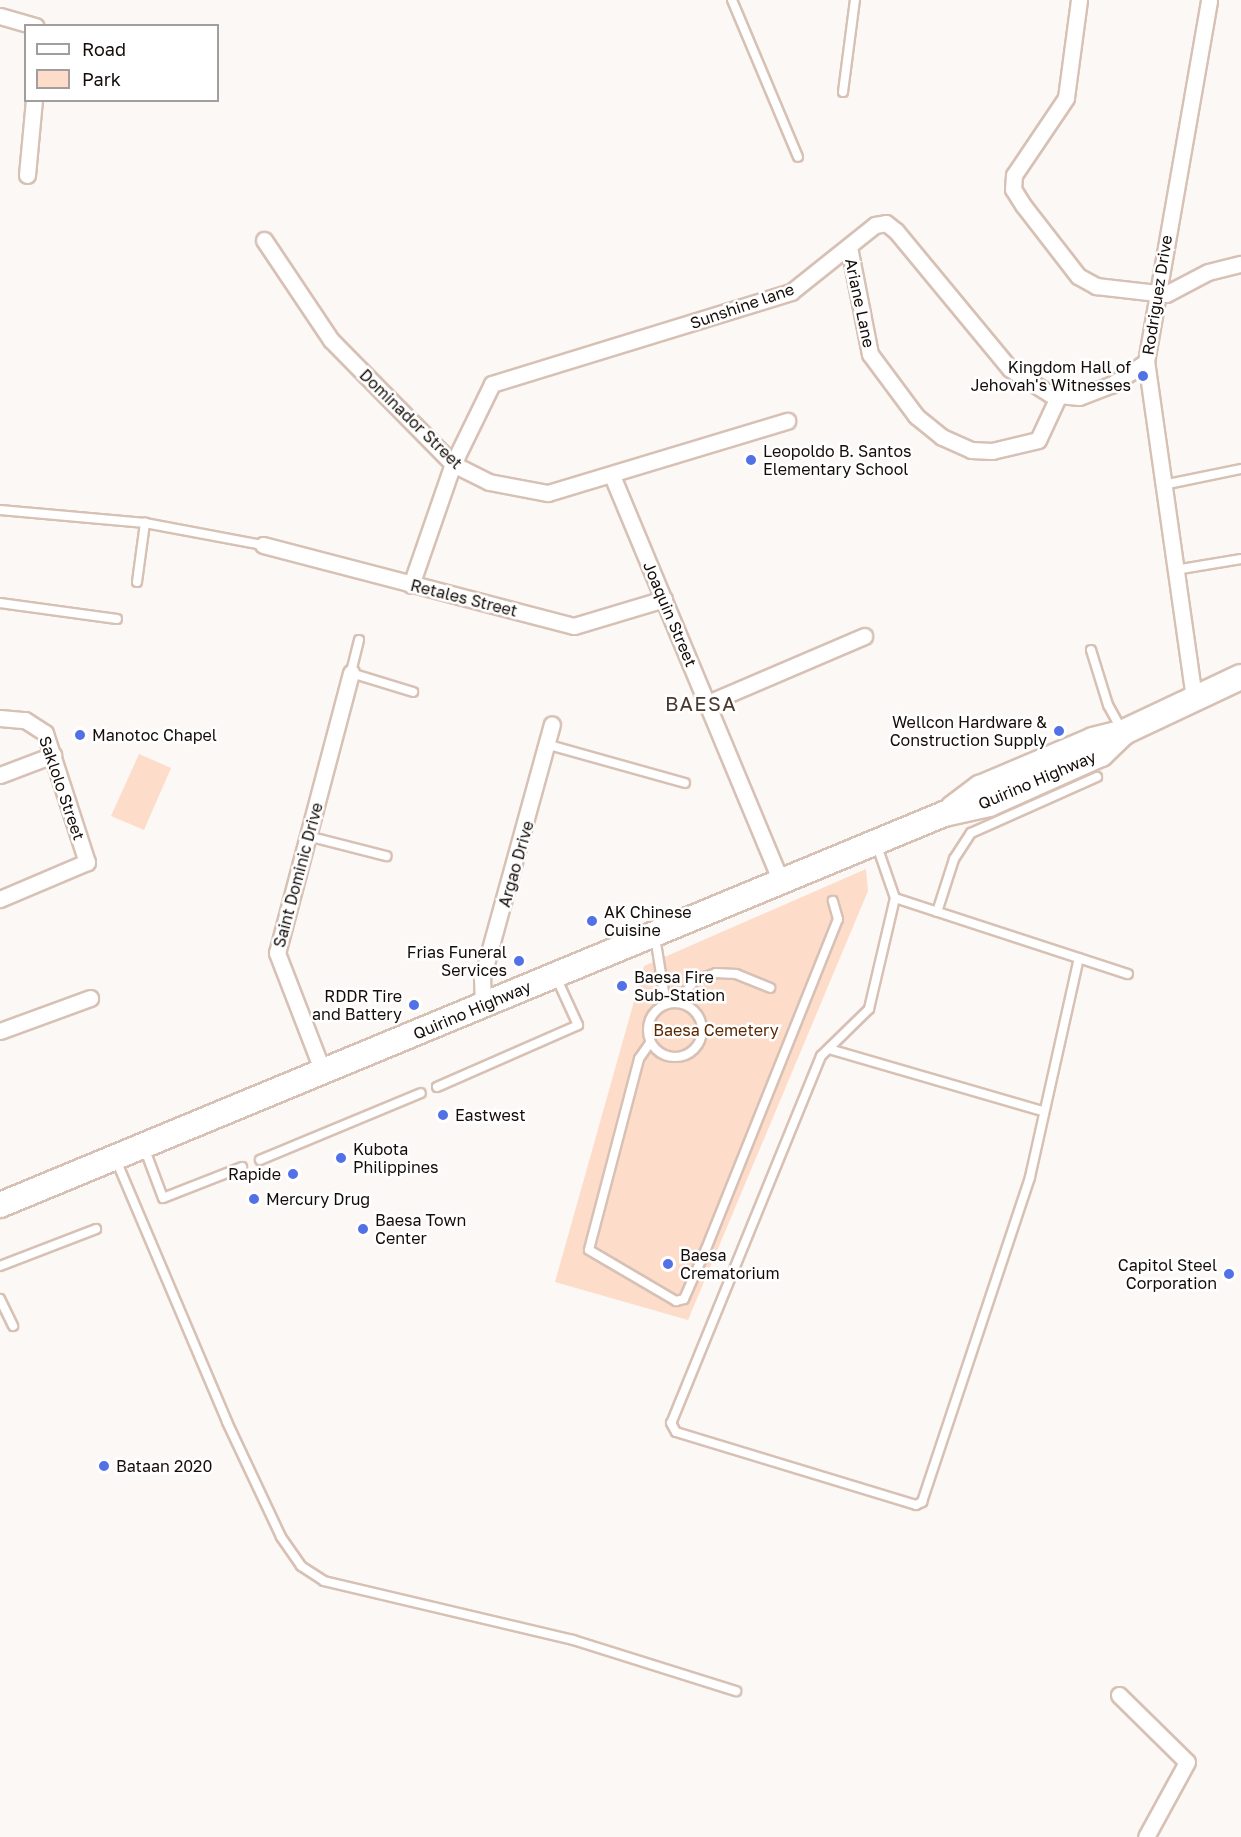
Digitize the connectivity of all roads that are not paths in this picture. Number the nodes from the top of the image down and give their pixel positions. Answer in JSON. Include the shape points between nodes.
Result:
{"nodes":[{"id":1,"x":732,"y":0,"type":"edge"},
{"id":2,"x":855,"y":0,"type":"edge"},
{"id":3,"x":1079,"y":0,"type":"edge"},
{"id":4,"x":1209,"y":0,"type":"edge"},
{"id":5,"x":0,"y":16,"type":"edge"},
{"id":6,"x":29,"y":24,"type":"edge"},
{"id":7,"x":843,"y":92,"type":"dead end"},
{"id":8,"x":34,"y":102,"type":"edge"},
{"id":9,"x":798,"y":157,"type":"dead end"},
{"id":10,"x":27,"y":175,"type":"dead end"},
{"id":11,"x":264,"y":240,"type":"dead end"},
{"id":12,"x":849,"y":247,"type":"junction"},
{"id":13,"x":1241,"y":264,"type":"edge"},
{"id":14,"x":1156,"y":294,"type":"junction"},
{"id":15,"x":1146,"y":362,"type":"junction"},
{"id":16,"x":1058,"y":397,"type":"junction"},
{"id":17,"x":787,"y":421,"type":"dead end"},
{"id":18,"x":453,"y":464,"type":"junction"},
{"id":19,"x":1241,"y":469,"type":"edge"},
{"id":20,"x":613,"y":477,"type":"junction"},
{"id":21,"x":1162,"y":485,"type":"junction"},
{"id":22,"x":0,"y":510,"type":"edge"},
{"id":23,"x":145,"y":523,"type":"junction"},
{"id":24,"x":263,"y":545,"type":"joint"},
{"id":25,"x":1241,"y":559,"type":"edge"},
{"id":26,"x":1175,"y":570,"type":"junction"},
{"id":27,"x":137,"y":582,"type":"dead end"},
{"id":28,"x":411,"y":585,"type":"junction"},
{"id":29,"x":664,"y":599,"type":"junction"},
{"id":30,"x":0,"y":603,"type":"edge"},
{"id":31,"x":117,"y":619,"type":"dead end"},
{"id":32,"x":864,"y":636,"type":"dead end"},
{"id":33,"x":359,"y":640,"type":"dead end"},
{"id":34,"x":1091,"y":650,"type":"dead end"},
{"id":35,"x":351,"y":673,"type":"junction"},
{"id":36,"x":1241,"y":677,"type":"edge"},
{"id":37,"x":413,"y":692,"type":"dead end"},
{"id":38,"x":1194,"y":698,"type":"junction"},
{"id":39,"x":708,"y":703,"type":"junction"},
{"id":40,"x":0,"y":718,"type":"edge"},
{"id":41,"x":552,"y":724,"type":"dead end"},
{"id":42,"x":1124,"y":732,"type":"junction"},
{"id":43,"x":549,"y":745,"type":"junction"},
{"id":44,"x":53,"y":755,"type":"junction"},
{"id":45,"x":0,"y":775,"type":"edge"},
{"id":46,"x":1097,"y":777,"type":"dead end"},
{"id":47,"x":685,"y":783,"type":"dead end"},
{"id":48,"x":308,"y":836,"type":"junction"},
{"id":49,"x":876,"y":844,"type":"junction"},
{"id":50,"x":386,"y":856,"type":"dead end"},
{"id":51,"x":782,"y":884,"type":"junction"},
{"id":52,"x":0,"y":898,"type":"edge"},
{"id":53,"x":895,"y":898,"type":"junction"},
{"id":54,"x":833,"y":901,"type":"dead end"},
{"id":55,"x":937,"y":912,"type":"junction"},
{"id":56,"x":654,"y":934,"type":"junction"},
{"id":57,"x":1079,"y":958,"type":"junction"},
{"id":58,"x":1128,"y":974,"type":"dead end"},
{"id":59,"x":555,"y":975,"type":"junction"},
{"id":60,"x":770,"y":988,"type":"dead end"},
{"id":61,"x":90,"y":998,"type":"dead end"},
{"id":62,"x":677,"y":1003,"type":"junction"},
{"id":63,"x":666,"y":1004,"type":"junction"},
{"id":64,"x":483,"y":1005,"type":"junction"},
{"id":65,"x":0,"y":1031,"type":"edge"},
{"id":66,"x":650,"y":1043,"type":"junction"},
{"id":67,"x":829,"y":1048,"type":"junction"},
{"id":68,"x":323,"y":1072,"type":"junction"},
{"id":69,"x":437,"y":1087,"type":"dead end"},
{"id":70,"x":421,"y":1094,"type":"dead end"},
{"id":71,"x":1043,"y":1111,"type":"junction"},
{"id":72,"x":145,"y":1148,"type":"junction"},
{"id":73,"x":115,"y":1159,"type":"junction"},
{"id":74,"x":260,"y":1160,"type":"dead end"},
{"id":75,"x":242,"y":1167,"type":"dead end"},
{"id":76,"x":0,"y":1205,"type":"edge"},
{"id":77,"x":96,"y":1229,"type":"dead end"},
{"id":78,"x":0,"y":1266,"type":"edge"},
{"id":79,"x":0,"y":1299,"type":"edge"},
{"id":80,"x":13,"y":1326,"type":"dead end"},
{"id":81,"x":736,"y":1691,"type":"dead end"},
{"id":82,"x":1119,"y":1695,"type":"dead end"},
{"id":83,"x":1146,"y":1837,"type":"edge"}],
"edges":[{"from":1,"to":9,"type":"lane"},
{"from":2,"to":7,"type":"lane"},
{"from":3,"to":14,"type":"street","via":[[1066,98],[1019,163],[1014,189],[1078,276],[1096,286]]},
{"from":4,"to":14,"type":"street","name":"Rodriguez Drive"},
{"from":5,"to":6,"type":"street"},
{"from":8,"to":10,"type":"street"},
{"from":11,"to":18,"type":"street","name":"Dominador Street","via":[[331,340]]},
{"from":12,"to":16,"type":"street","name":"Sunshine lane","via":[[875,225],[890,225],[1010,369]]},
{"from":12,"to":16,"type":"street","name":"Ariane Lane","via":[[870,354],[916,417],[942,437],[971,450],[992,451],[1038,440]]},
{"from":12,"to":18,"type":"street","name":"Sunshine lane","via":[[791,292],[506,376],[482,397]]},
{"from":13,"to":14,"type":"street"},
{"from":14,"to":15,"type":"street","name":"Rodriguez Drive"},
{"from":15,"to":16,"type":"street","via":[[1111,385]]},
{"from":15,"to":21,"type":"street","name":"Rodriguez Drive"},
{"from":17,"to":20,"type":"street","name":"Dominador Street"},
{"from":18,"to":20,"type":"street","name":"Dominador Street","via":[[489,482],[529,492],[548,493]]},
{"from":18,"to":28,"type":"street","name":"Sunshine lane"},
{"from":19,"to":21,"type":"lane"},
{"from":20,"to":29,"type":"street","name":"Joaquin Street"},
{"from":21,"to":26,"type":"street","name":"Rodriguez Drive"},
{"from":22,"to":23,"type":"lane"},
{"from":23,"to":24,"type":"lane"},
{"from":23,"to":27,"type":"lane"},
{"from":24,"to":28,"type":"street","name":"Retales Street"},
{"from":25,"to":26,"type":"lane"},
{"from":26,"to":38,"type":"street","name":"Rodriguez Drive"},
{"from":28,"to":29,"type":"street","name":"Retales Street","via":[[574,626]]},
{"from":29,"to":39,"type":"street","name":"Joaquin Street"},
{"from":30,"to":31,"type":"lane"},
{"from":32,"to":39,"type":"street"},
{"from":33,"to":35,"type":"lane"},
{"from":34,"to":42,"type":"lane","via":[[1108,705]]},
{"from":35,"to":37,"type":"lane"},
{"from":35,"to":48,"type":"street","name":"Saint Dominic Drive"},
{"from":36,"to":38,"type":"main road","name":"Quirino Highway"},
{"from":38,"to":42,"type":"main road","name":"Quirino Highway"},
{"from":39,"to":51,"type":"street","name":"Joaquin Street"},
{"from":40,"to":44,"type":"street","name":"Saklolo Street","via":[[25,720],[45,733]]},
{"from":41,"to":43,"type":"street","name":"Argao Drive"},
{"from":42,"to":49,"type":"main road","name":"Quirino Highway","via":[[1101,754],[989,804],[944,814]]},
{"from":43,"to":47,"type":"lane"},
{"from":43,"to":64,"type":"street","name":"Argao Drive","via":[[526,842],[482,978]]},
{"from":44,"to":45,"type":"street"},
{"from":44,"to":52,"type":"street","name":"Saklolo Street","via":[[86,866]]},
{"from":46,"to":55,"type":"lane","via":[[971,833],[954,859]]},
{"from":48,"to":50,"type":"lane"},
{"from":48,"to":68,"type":"street","name":"Saint Dominic Drive","via":[[277,953]]},
{"from":49,"to":51,"type":"main road","name":"Quirino Highway"},
{"from":49,"to":53,"type":"lane"},
{"from":51,"to":56,"type":"main road","name":"Quirino Highway"},
{"from":53,"to":55,"type":"lane"},
{"from":53,"to":67,"type":"lane","via":[[869,1009]]},
{"from":54,"to":66,"type":"lane","via":[[838,919],[706,1249],[684,1299],[676,1301],[597,1257],[589,1245],[639,1059]]},
{"from":55,"to":57,"type":"lane"},
{"from":56,"to":59,"type":"main road","name":"Quirino Highway"},
{"from":56,"to":63,"type":"lane"},
{"from":57,"to":58,"type":"lane"},
{"from":57,"to":71,"type":"lane"},
{"from":59,"to":64,"type":"main road","name":"Quirino Highway"},
{"from":59,"to":69,"type":"lane","via":[[578,1025]]},
{"from":60,"to":62,"type":"lane","via":[[736,974],[716,973],[695,980]]},
{"from":61,"to":65,"type":"street"},
{"from":62,"to":63,"type":"lane"},
{"from":62,"to":66,"type":"lane","via":[[700,1019],[698,1046],[673,1058]]},
{"from":63,"to":66,"type":"lane","via":[[648,1024]]},
{"from":64,"to":68,"type":"main road","name":"Quirino Highway"},
{"from":67,"to":71,"type":"lane"},
{"from":67,"to":71,"type":"lane","via":[[671,1423],[676,1432],[916,1505],[922,1502],[1030,1177]]},
{"from":68,"to":72,"type":"main road","name":"Quirino Highway"},
{"from":70,"to":74,"type":"lane"},
{"from":72,"to":73,"type":"main road","name":"Quirino Highway"},
{"from":72,"to":75,"type":"lane","via":[[163,1198]]},
{"from":73,"to":76,"type":"main road","name":"Quirino Highway"},
{"from":73,"to":81,"type":"lane","via":[[227,1422],[281,1537],[301,1566],[324,1581],[573,1641]]},
{"from":77,"to":78,"type":"lane"},
{"from":79,"to":80,"type":"lane"},
{"from":82,"to":83,"type":"street","via":[[1187,1762]]}]}
